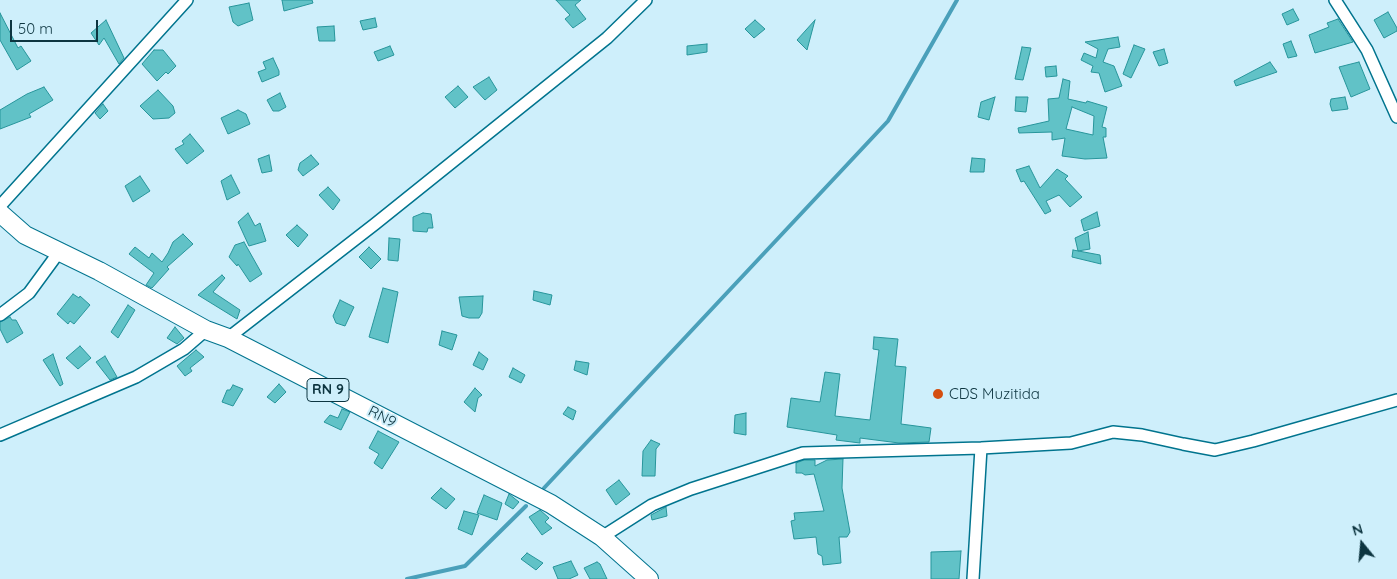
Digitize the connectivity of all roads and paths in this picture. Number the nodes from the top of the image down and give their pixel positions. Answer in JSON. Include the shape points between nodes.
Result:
{"nodes":[{"id":1,"x":187,"y":0,"type":"edge"},
{"id":2,"x":646,"y":0,"type":"edge"},
{"id":3,"x":1335,"y":0,"type":"edge"},
{"id":4,"x":1397,"y":116,"type":"edge"},
{"id":5,"x":0,"y":206,"type":"edge"},
{"id":6,"x":0,"y":213,"type":"edge"},
{"id":7,"x":59,"y":252,"type":"junction"},
{"id":8,"x":0,"y":315,"type":"edge"},
{"id":9,"x":206,"y":330,"type":"junction"},
{"id":10,"x":228,"y":338,"type":"junction"},
{"id":11,"x":1397,"y":400,"type":"edge"},
{"id":12,"x":0,"y":435,"type":"edge"},
{"id":13,"x":981,"y":448,"type":"junction"},
{"id":14,"x":602,"y":537,"type":"junction"},
{"id":15,"x":649,"y":579,"type":"edge"},
{"id":16,"x":973,"y":579,"type":"edge"}],
"edges":[{"from":1,"to":5,"type":"street"},
{"from":2,"to":10,"type":"street","via":[[608,38]]},
{"from":3,"to":4,"type":"street","via":[[1367,50]]},
{"from":6,"to":7,"type":"main road","name":"RN9","number":"RN 9","via":[[24,234]]},
{"from":7,"to":8,"type":"street","via":[[29,293]]},
{"from":7,"to":9,"type":"main road","name":"RN9","number":"RN 9"},
{"from":9,"to":10,"type":"main road","name":"RN9","number":"RN 9"},
{"from":9,"to":12,"type":"street","via":[[184,349],[136,377]]},
{"from":10,"to":14,"type":"main road","name":"RN9","number":"RN 9","via":[[551,504]]},
{"from":11,"to":13,"type":"street","via":[[1214,450],[1113,432],[1071,442]]},
{"from":13,"to":14,"type":"street","via":[[803,453],[652,505]]},
{"from":13,"to":16,"type":"street"},
{"from":14,"to":15,"type":"main road","name":"RN9","number":"RN 9"}]}
